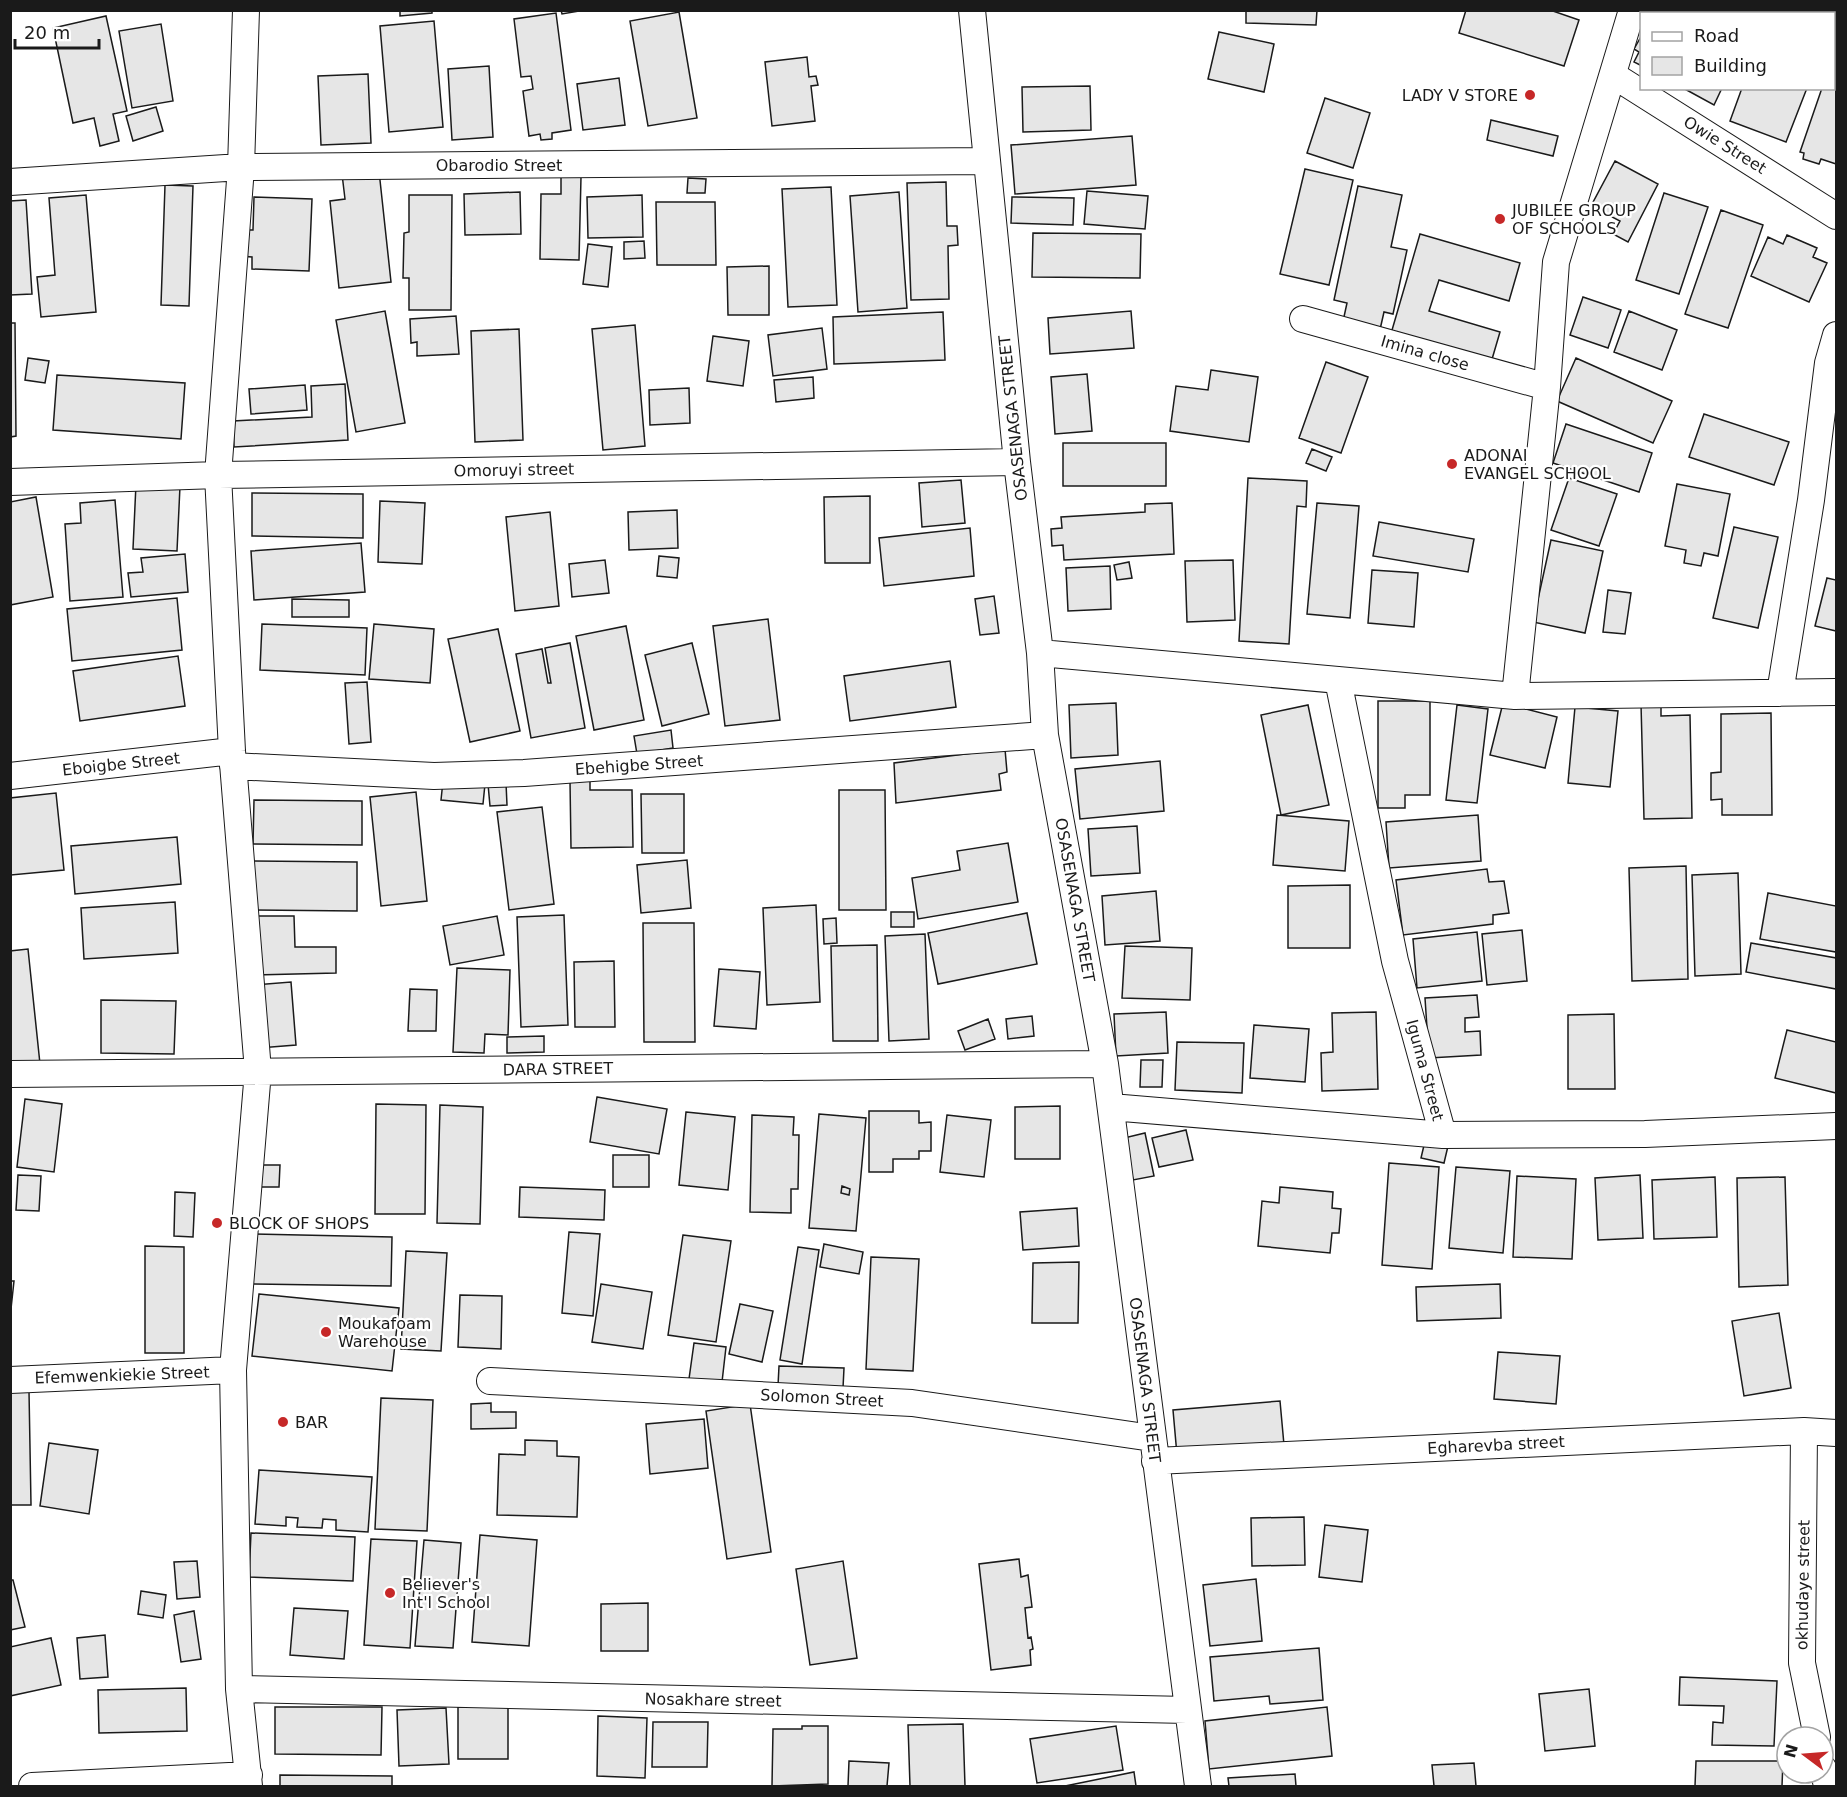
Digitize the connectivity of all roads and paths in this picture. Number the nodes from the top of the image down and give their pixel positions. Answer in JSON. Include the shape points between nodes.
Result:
{"nodes":[{"id":1,"x":246,"y":10,"type":"edge"},
{"id":2,"x":972,"y":10,"type":"edge"},
{"id":3,"x":1632,"y":10,"type":"edge"},
{"id":4,"x":1613,"y":75,"type":"junction"},
{"id":5,"x":987,"y":160,"type":"junction"},
{"id":6,"x":241,"y":167,"type":"junction"},
{"id":7,"x":10,"y":182,"type":"edge"},
{"id":8,"x":1836,"y":216,"type":"edge"},
{"id":9,"x":1303,"y":319,"type":"dead end"},
{"id":10,"x":1836,"y":335,"type":"edge"},
{"id":11,"x":1547,"y":387,"type":"junction"},
{"id":12,"x":1017,"y":462,"type":"junction"},
{"id":13,"x":218,"y":475,"type":"junction"},
{"id":14,"x":10,"y":482,"type":"edge"},
{"id":15,"x":1040,"y":653,"type":"junction"},
{"id":16,"x":1338,"y":680,"type":"junction"},
{"id":17,"x":1836,"y":692,"type":"edge"},
{"id":18,"x":1780,"y":693,"type":"junction"},
{"id":19,"x":1515,"y":696,"type":"junction"},
{"id":20,"x":1045,"y":735,"type":"junction"},
{"id":21,"x":232,"y":759,"type":"junction"},
{"id":22,"x":10,"y":776,"type":"edge"},
{"id":23,"x":1105,"y":1064,"type":"junction"},
{"id":24,"x":258,"y":1071,"type":"junction"},
{"id":25,"x":10,"y":1074,"type":"edge"},
{"id":26,"x":1111,"y":1107,"type":"junction"},
{"id":27,"x":1836,"y":1126,"type":"edge"},
{"id":28,"x":1443,"y":1135,"type":"junction"},
{"id":29,"x":233,"y":1371,"type":"junction"},
{"id":30,"x":10,"y":1380,"type":"edge"},
{"id":31,"x":490,"y":1381,"type":"dead end"},
{"id":32,"x":1804,"y":1431,"type":"junction"},
{"id":33,"x":1836,"y":1433,"type":"edge"},
{"id":34,"x":1154,"y":1449,"type":"junction"},
{"id":35,"x":239,"y":1689,"type":"junction"},
{"id":36,"x":1186,"y":1710,"type":"junction"},
{"id":37,"x":1815,"y":1725,"type":"edge"},
{"id":38,"x":249,"y":1781,"type":"edge"},
{"id":39,"x":32,"y":1786,"type":"edge"},
{"id":40,"x":1198,"y":1786,"type":"edge"}],
"edges":[{"from":1,"to":6,"type":"street"},
{"from":2,"to":5,"type":"street","name":"OSASENAGA STREET"},
{"from":3,"to":4,"type":"street"},
{"from":4,"to":8,"type":"street","name":"Owie Street"},
{"from":4,"to":11,"type":"street","via":[[1556,262]]},
{"from":5,"to":6,"type":"street","name":"Obarodio Street"},
{"from":5,"to":12,"type":"street","name":"OSASENAGA STREET"},
{"from":6,"to":7,"type":"street","name":"Obarodio Street"},
{"from":6,"to":13,"type":"street"},
{"from":9,"to":11,"type":"street","name":"Imina close"},
{"from":10,"to":18,"type":"street","via":[[1828,363]]},
{"from":11,"to":19,"type":"street"},
{"from":12,"to":13,"type":"street","name":"Omoruyi street"},
{"from":12,"to":15,"type":"street","name":"OSASENAGA STREET"},
{"from":13,"to":14,"type":"street","name":"Omoruyi street"},
{"from":13,"to":21,"type":"street"},
{"from":15,"to":16,"type":"street"},
{"from":15,"to":20,"type":"street","name":"OSASENAGA STREET"},
{"from":16,"to":19,"type":"street"},
{"from":16,"to":28,"type":"street","name":"Iguma Street","via":[[1395,961]]},
{"from":17,"to":18,"type":"street"},
{"from":18,"to":19,"type":"street"},
{"from":20,"to":21,"type":"street","name":"Ebehigbe Street","via":[[524,773],[434,776]]},
{"from":20,"to":23,"type":"street","name":"OSASENAGA STREET"},
{"from":21,"to":22,"type":"street","name":"Eboigbe Street"},
{"from":21,"to":24,"type":"street"},
{"from":23,"to":24,"type":"street","name":"DARA STREET"},
{"from":23,"to":26,"type":"street","name":"OSASENAGA STREET"},
{"from":24,"to":25,"type":"street","name":"DARA STREET"},
{"from":24,"to":29,"type":"street"},
{"from":26,"to":28,"type":"street","name":"Iguma Street"},
{"from":26,"to":34,"type":"street","name":"OSASENAGA STREET"},
{"from":27,"to":28,"type":"street","via":[[1645,1134]]},
{"from":29,"to":30,"type":"street","name":"Efemwenkiekie Street"},
{"from":29,"to":35,"type":"street"},
{"from":31,"to":34,"type":"street","name":"Solomon Street","via":[[912,1403]]},
{"from":32,"to":33,"type":"street","name":"Egharevba street"},
{"from":32,"to":34,"type":"street","name":"Egharevba street"},
{"from":32,"to":37,"type":"street","name":"okhudaye street","via":[[1802,1664]]},
{"from":34,"to":36,"type":"street","name":"OSASENAGA STREET"},
{"from":35,"to":36,"type":"street","name":"Nosakhare street"},
{"from":35,"to":38,"type":"street"},
{"from":36,"to":40,"type":"street","name":"OSASENAGA STREET"},
{"from":38,"to":39,"type":"street"}]}
